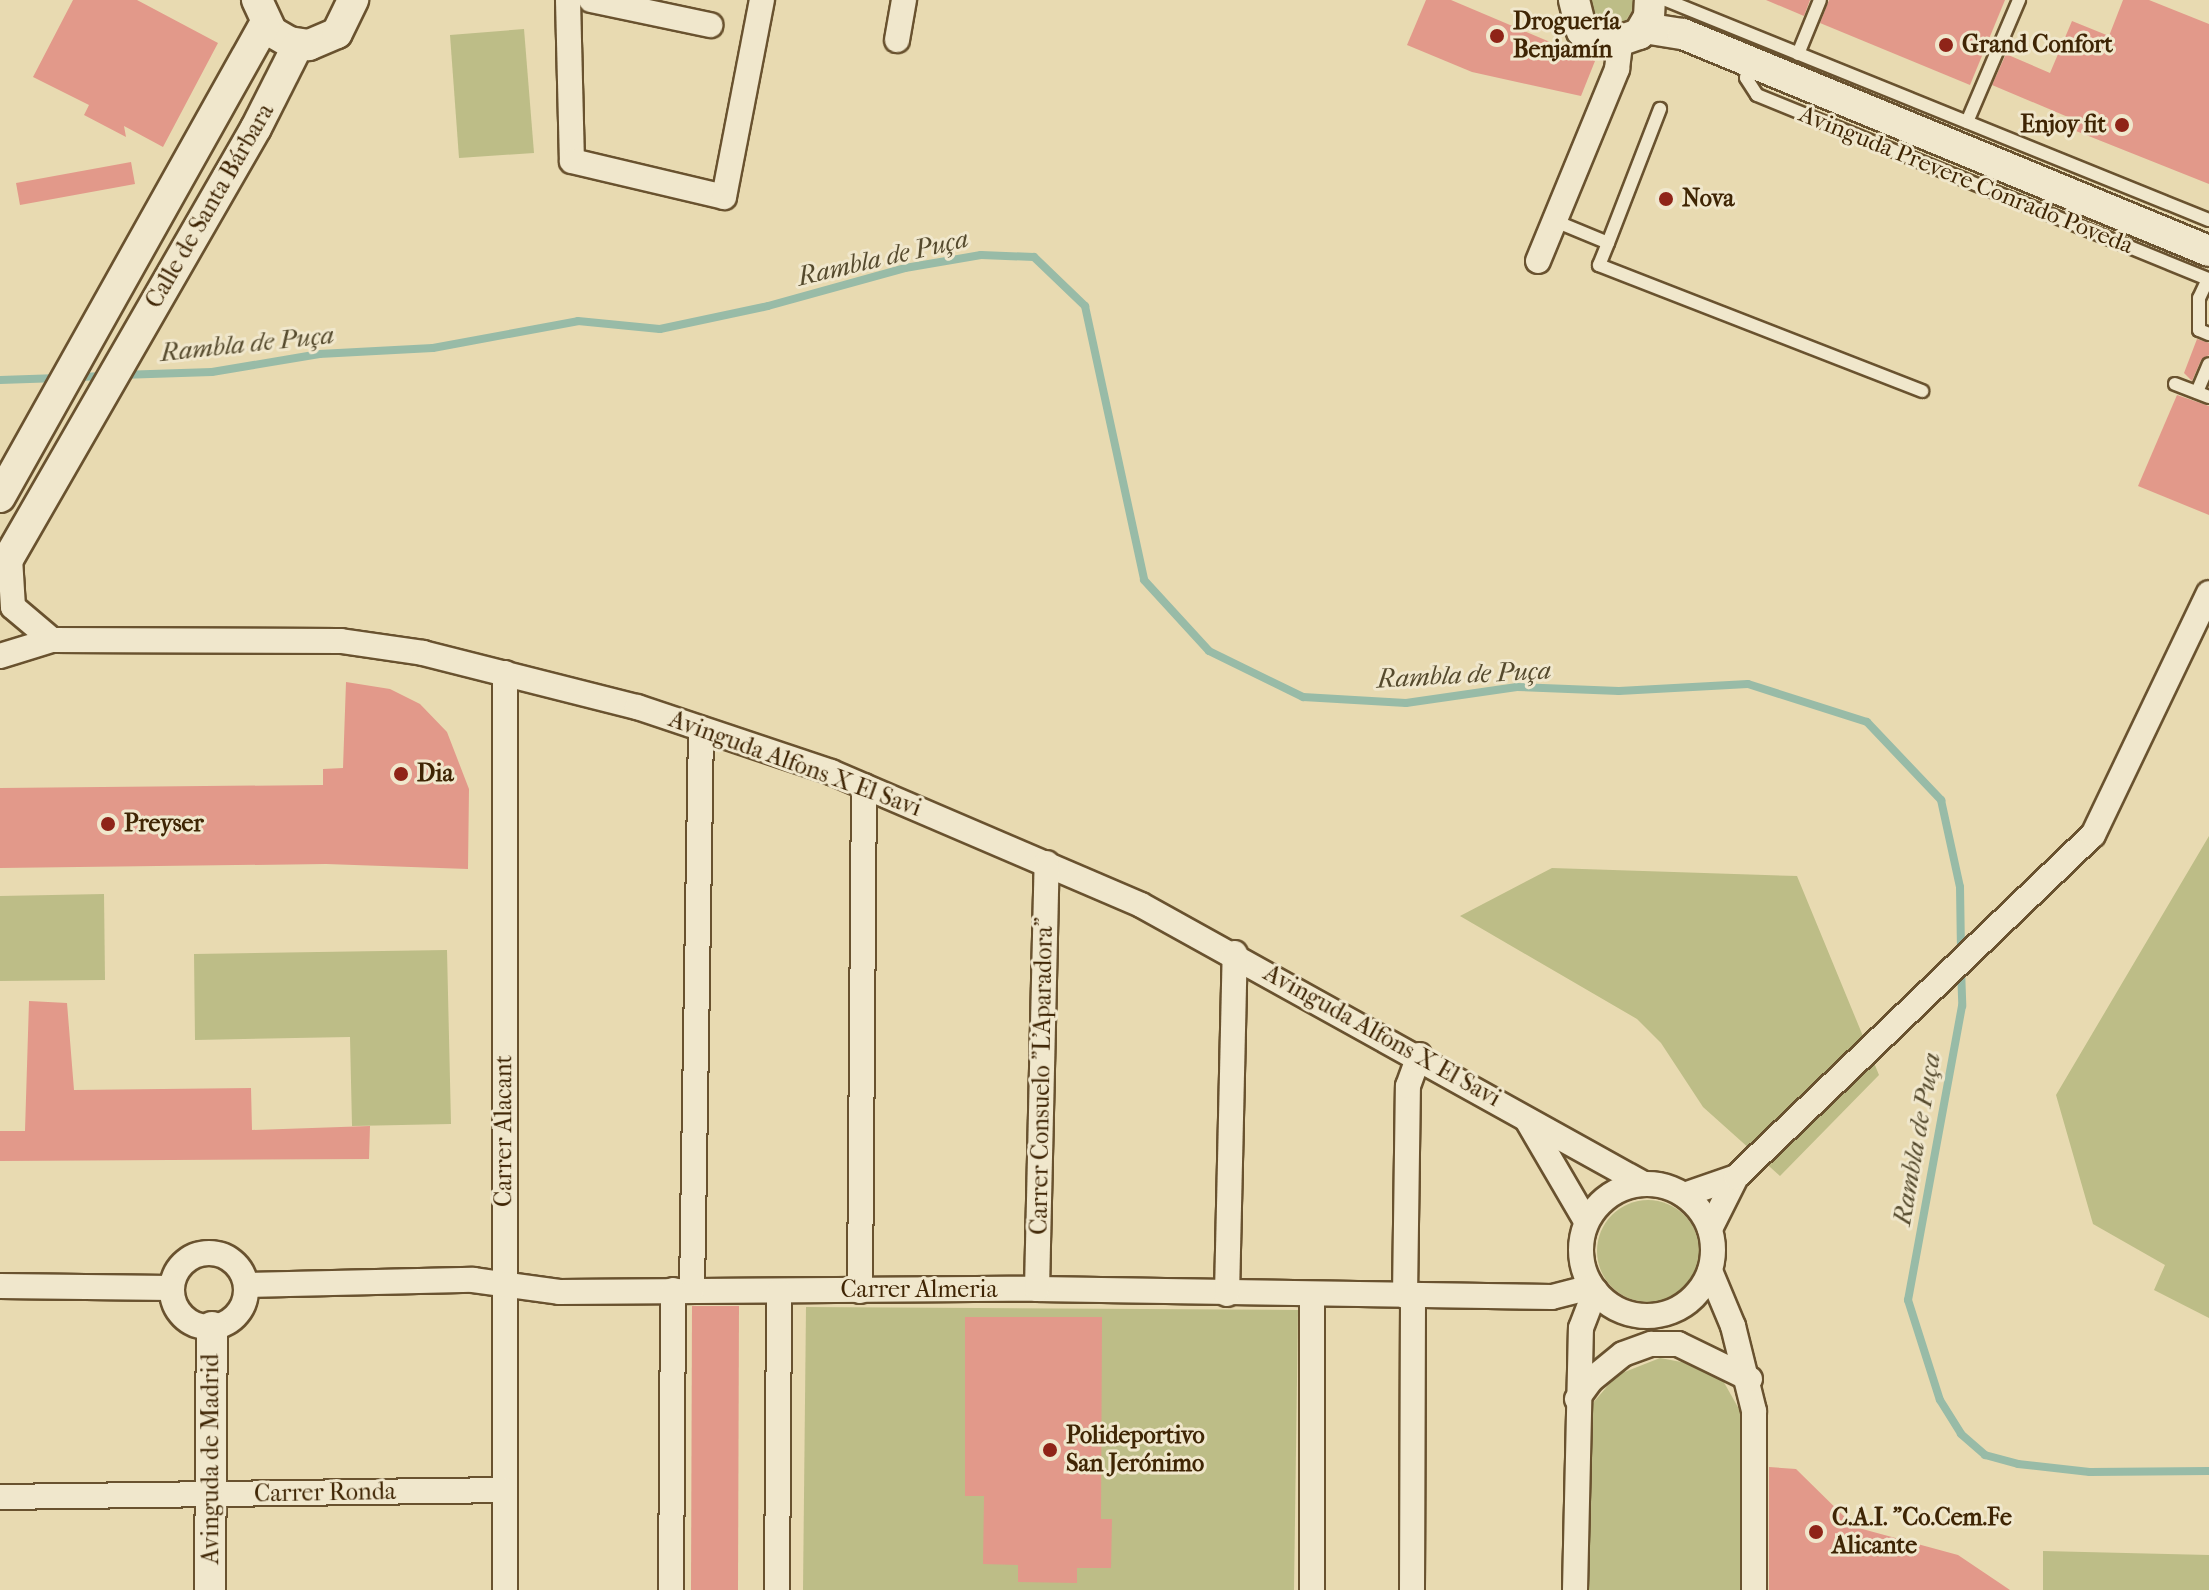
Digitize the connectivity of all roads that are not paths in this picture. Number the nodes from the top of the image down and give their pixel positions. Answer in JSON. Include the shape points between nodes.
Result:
{"nodes":[{"id":1,"x":353,"y":0,"type":"edge"},
{"id":2,"x":568,"y":0,"type":"edge"},
{"id":3,"x":591,"y":0,"type":"edge"},
{"id":4,"x":762,"y":0,"type":"edge"},
{"id":5,"x":904,"y":0,"type":"edge"},
{"id":6,"x":1547,"y":0,"type":"edge"},
{"id":7,"x":1820,"y":0,"type":"edge"},
{"id":8,"x":2019,"y":0,"type":"edge"},
{"id":9,"x":259,"y":6,"type":"edge"},
{"id":10,"x":1576,"y":11,"type":"edge"},
{"id":11,"x":1646,"y":15,"type":"edge"},
{"id":12,"x":710,"y":25,"type":"dead end"},
{"id":13,"x":897,"y":40,"type":"dead end"},
{"id":14,"x":298,"y":45,"type":"junction"},
{"id":15,"x":1798,"y":54,"type":"junction"},
{"id":16,"x":1660,"y":109,"type":"dead end"},
{"id":17,"x":1967,"y":122,"type":"junction"},
{"id":18,"x":2209,"y":220,"type":"edge"},
{"id":19,"x":1555,"y":221,"type":"junction"},
{"id":20,"x":1608,"y":243,"type":"junction"},
{"id":21,"x":1538,"y":261,"type":"dead end"},
{"id":22,"x":2209,"y":270,"type":"edge"},
{"id":23,"x":2204,"y":332,"type":"edge"},
{"id":24,"x":2209,"y":364,"type":"edge"},
{"id":25,"x":2175,"y":384,"type":"dead end"},
{"id":26,"x":1922,"y":391,"type":"dead end"},
{"id":27,"x":2203,"y":395,"type":"edge"},
{"id":28,"x":0,"y":497,"type":"edge"},
{"id":29,"x":5,"y":566,"type":"edge"},
{"id":30,"x":2209,"y":593,"type":"edge"},
{"id":31,"x":52,"y":640,"type":"junction"},
{"id":32,"x":0,"y":656,"type":"edge"},
{"id":33,"x":505,"y":673,"type":"junction"},
{"id":34,"x":701,"y":730,"type":"junction"},
{"id":35,"x":864,"y":786,"type":"junction"},
{"id":36,"x":1047,"y":863,"type":"junction"},
{"id":37,"x":1235,"y":953,"type":"junction"},
{"id":38,"x":1419,"y":1055,"type":"junction"},
{"id":39,"x":1523,"y":1114,"type":"junction"},
{"id":40,"x":1736,"y":1177,"type":"junction"},
{"id":41,"x":1642,"y":1183,"type":"junction"},
{"id":42,"x":1684,"y":1195,"type":"junction"},
{"id":43,"x":1586,"y":1221,"type":"junction"},
{"id":44,"x":1710,"y":1229,"type":"junction"},
{"id":45,"x":1710,"y":1271,"type":"junction"},
{"id":46,"x":503,"y":1281,"type":"junction"},
{"id":47,"x":246,"y":1285,"type":"junction"},
{"id":48,"x":0,"y":1286,"type":"edge"},
{"id":49,"x":171,"y":1288,"type":"junction"},
{"id":50,"x":1037,"y":1289,"type":"junction"},
{"id":51,"x":1593,"y":1289,"type":"junction"},
{"id":52,"x":683,"y":1290,"type":"junction"},
{"id":53,"x":779,"y":1291,"type":"junction"},
{"id":54,"x":860,"y":1291,"type":"junction"},
{"id":55,"x":1227,"y":1294,"type":"junction"},
{"id":56,"x":1312,"y":1295,"type":"junction"},
{"id":57,"x":1409,"y":1296,"type":"junction"},
{"id":58,"x":1552,"y":1297,"type":"junction"},
{"id":59,"x":212,"y":1327,"type":"junction"},
{"id":60,"x":1581,"y":1328,"type":"junction"},
{"id":61,"x":1750,"y":1379,"type":"junction"},
{"id":62,"x":1577,"y":1399,"type":"junction"},
{"id":63,"x":505,"y":1490,"type":"junction"},
{"id":64,"x":210,"y":1494,"type":"junction"},
{"id":65,"x":0,"y":1497,"type":"edge"},
{"id":66,"x":210,"y":1590,"type":"edge"},
{"id":67,"x":505,"y":1590,"type":"edge"},
{"id":68,"x":671,"y":1590,"type":"edge"},
{"id":69,"x":777,"y":1590,"type":"edge"},
{"id":70,"x":1312,"y":1590,"type":"edge"},
{"id":71,"x":1412,"y":1590,"type":"edge"},
{"id":72,"x":1575,"y":1590,"type":"edge"},
{"id":73,"x":1754,"y":1590,"type":"edge"}],
"edges":[{"from":1,"to":14,"type":"street","via":[[337,33],[319,43]]},
{"from":2,"to":4,"type":"street","via":[[572,161],[724,197]]},
{"from":3,"to":12,"type":"street"},
{"from":5,"to":13,"type":"street"},
{"from":6,"to":10,"type":"street"},
{"from":7,"to":15,"type":"lane"},
{"from":8,"to":17,"type":"lane"},
{"from":9,"to":14,"type":"street"},
{"from":9,"to":28,"type":"street","name":"Calle de Santa Bárbara"},
{"from":10,"to":11,"type":"street","via":[[1590,38]]},
{"from":11,"to":15,"type":"lane"},
{"from":11,"to":19,"type":"street","via":[[1617,69]]},
{"from":11,"to":22,"type":"street","name":"Avinguda Prevere Conrado Poveda"},
{"from":14,"to":29,"type":"street","name":"Calle de Santa Bárbara"},
{"from":15,"to":17,"type":"lane"},
{"from":16,"to":20,"type":"lane"},
{"from":17,"to":18,"type":"lane"},
{"from":19,"to":20,"type":"lane"},
{"from":19,"to":21,"type":"street"},
{"from":20,"to":26,"type":"lane","via":[[1599,265]]},
{"from":22,"to":23,"type":"lane","via":[[2199,298]]},
{"from":24,"to":27,"type":"lane"},
{"from":25,"to":27,"type":"lane"},
{"from":29,"to":31,"type":"street","via":[[13,607]]},
{"from":30,"to":40,"type":"street","via":[[2093,835]]},
{"from":31,"to":32,"type":"street","name":"Avinguda Alfons X El Savi"},
{"from":31,"to":33,"type":"street","name":"Avinguda Alfons X El Savi","via":[[341,641]]},
{"from":33,"to":34,"type":"street","name":"Avinguda Alfons X El Savi"},
{"from":33,"to":46,"type":"street","name":"Carrer Alacant"},
{"from":34,"to":35,"type":"street","name":"Avinguda Alfons X El Savi"},
{"from":34,"to":52,"type":"street"},
{"from":35,"to":36,"type":"street","name":"Avinguda Alfons X El Savi"},
{"from":35,"to":54,"type":"street"},
{"from":36,"to":37,"type":"street","name":"Avinguda Alfons X El Savi"},
{"from":36,"to":50,"type":"street","name":"Carrer Consuelo \"L'Aparadora\""},
{"from":37,"to":38,"type":"street","name":"Avinguda Alfons X El Savi"},
{"from":37,"to":55,"type":"street"},
{"from":38,"to":39,"type":"street","name":"Avinguda Alfons X El Savi"},
{"from":38,"to":57,"type":"street","via":[[1408,1086]]},
{"from":39,"to":41,"type":"street","name":"Avinguda Alfons X El Savi"},
{"from":39,"to":43,"type":"street","name":"Avinguda Alfons X El Savi"},
{"from":40,"to":42,"type":"street"},
{"from":40,"to":44,"type":"street"},
{"from":41,"to":42,"type":"street"},
{"from":41,"to":43,"type":"street","via":[[1609,1195]]},
{"from":42,"to":44,"type":"street"},
{"from":43,"to":51,"type":"street","via":[[1582,1266]]},
{"from":44,"to":45,"type":"street"},
{"from":45,"to":51,"type":"street","via":[[1686,1303],[1658,1315],[1628,1314]]},
{"from":45,"to":61,"type":"street"},
{"from":46,"to":47,"type":"street","name":"Carrer Almeria"},
{"from":46,"to":52,"type":"street","name":"Carrer Almeria","via":[[559,1292]]},
{"from":46,"to":63,"type":"street","name":"Carrer Alacant"},
{"from":47,"to":49,"type":"street","via":[[230,1259],[199,1253],[185,1261]]},
{"from":47,"to":59,"type":"street","via":[[238,1313]]},
{"from":48,"to":49,"type":"street"},
{"from":49,"to":59,"type":"street","via":[[179,1312],[200,1326]]},
{"from":50,"to":54,"type":"street","name":"Carrer Almeria"},
{"from":50,"to":55,"type":"street","name":"Carrer Almeria"},
{"from":51,"to":58,"type":"street","name":"Carrer Almeria"},
{"from":51,"to":60,"type":"street"},
{"from":52,"to":53,"type":"street","name":"Carrer Almeria"},
{"from":52,"to":68,"type":"street"},
{"from":53,"to":54,"type":"street","name":"Carrer Almeria"},
{"from":53,"to":69,"type":"street"},
{"from":55,"to":56,"type":"street","name":"Carrer Almeria"},
{"from":56,"to":57,"type":"street","name":"Carrer Almeria"},
{"from":56,"to":70,"type":"street"},
{"from":57,"to":58,"type":"street","name":"Carrer Almeria"},
{"from":57,"to":71,"type":"street"},
{"from":58,"to":60,"type":"street"},
{"from":59,"to":64,"type":"street","name":"Avinguda de Madrid"},
{"from":60,"to":62,"type":"street"},
{"from":61,"to":62,"type":"street","via":[[1678,1344],[1651,1344],[1612,1363]]},
{"from":61,"to":73,"type":"street"},
{"from":62,"to":72,"type":"street"},
{"from":63,"to":64,"type":"street","name":"Carrer Ronda"},
{"from":63,"to":67,"type":"street","name":"Carrer Alacant"},
{"from":64,"to":65,"type":"street","name":"Carrer Ronda"},
{"from":64,"to":66,"type":"street","name":"Avinguda de Madrid"}]}
